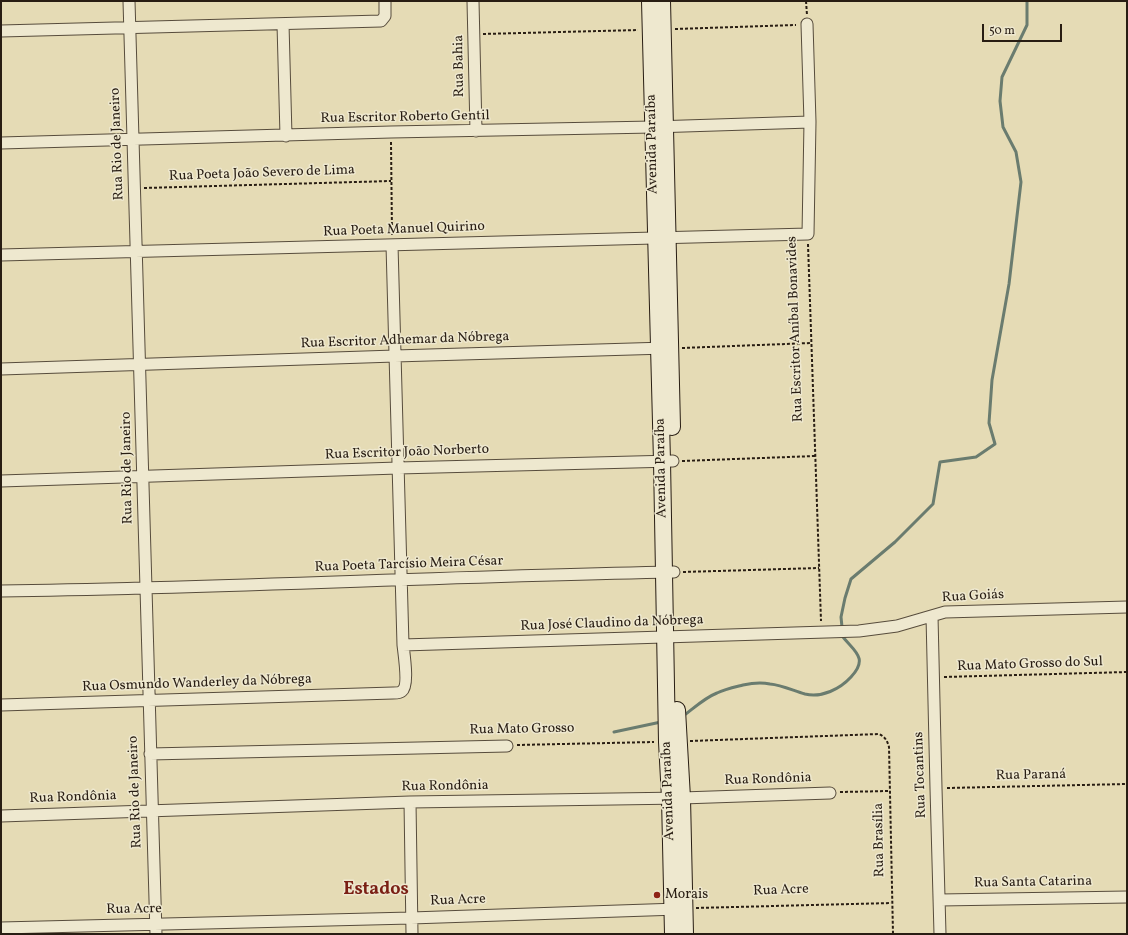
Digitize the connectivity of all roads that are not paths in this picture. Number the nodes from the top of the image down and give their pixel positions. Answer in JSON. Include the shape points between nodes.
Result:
{"nodes":[{"id":1,"x":129,"y":1,"type":"edge"},
{"id":2,"x":385,"y":1,"type":"edge"},
{"id":3,"x":473,"y":1,"type":"edge"},
{"id":4,"x":650,"y":1,"type":"edge"},
{"id":5,"x":662,"y":1,"type":"edge"},
{"id":6,"x":283,"y":24,"type":"junction"},
{"id":7,"x":807,"y":24,"type":"dead end"},
{"id":8,"x":130,"y":27,"type":"junction"},
{"id":9,"x":1,"y":31,"type":"edge"},
{"id":10,"x":810,"y":122,"type":"junction"},
{"id":11,"x":659,"y":127,"type":"junction"},
{"id":12,"x":476,"y":131,"type":"junction"},
{"id":13,"x":286,"y":136,"type":"junction"},
{"id":14,"x":133,"y":140,"type":"junction"},
{"id":15,"x":1,"y":143,"type":"edge"},
{"id":16,"x":808,"y":234,"type":"joint"},
{"id":17,"x":662,"y":238,"type":"junction"},
{"id":18,"x":392,"y":245,"type":"junction"},
{"id":19,"x":136,"y":253,"type":"junction"},
{"id":20,"x":1,"y":256,"type":"edge"},
{"id":21,"x":665,"y":348,"type":"junction"},
{"id":22,"x":395,"y":356,"type":"junction"},
{"id":23,"x":140,"y":365,"type":"junction"},
{"id":24,"x":1,"y":369,"type":"edge"},
{"id":25,"x":667,"y":461,"type":"junction"},
{"id":26,"x":398,"y":468,"type":"junction"},
{"id":27,"x":143,"y":477,"type":"junction"},
{"id":28,"x":1,"y":481,"type":"edge"},
{"id":29,"x":669,"y":573,"type":"junction"},
{"id":30,"x":401,"y":579,"type":"junction"},
{"id":31,"x":145,"y":589,"type":"junction"},
{"id":32,"x":1,"y":591,"type":"edge"},
{"id":33,"x":1127,"y":607,"type":"edge"},
{"id":34,"x":932,"y":616,"type":"junction"},
{"id":35,"x":822,"y":632,"type":"joint"},
{"id":36,"x":670,"y":637,"type":"junction"},
{"id":37,"x":403,"y":645,"type":"junction"},
{"id":38,"x":149,"y":700,"type":"junction"},
{"id":39,"x":1,"y":705,"type":"edge"},
{"id":40,"x":507,"y":746,"type":"road end"},
{"id":41,"x":150,"y":754,"type":"junction"},
{"id":42,"x":830,"y":792,"type":"road end"},
{"id":43,"x":676,"y":798,"type":"junction"},
{"id":44,"x":410,"y":802,"type":"junction"},
{"id":45,"x":151,"y":810,"type":"junction"},
{"id":46,"x":1,"y":816,"type":"edge"},
{"id":47,"x":1127,"y":897,"type":"edge"},
{"id":48,"x":940,"y":900,"type":"junction"},
{"id":49,"x":679,"y":909,"type":"junction"},
{"id":50,"x":411,"y":918,"type":"junction"},
{"id":51,"x":1,"y":928,"type":"edge"},
{"id":52,"x":156,"y":929,"type":"edge"},
{"id":53,"x":412,"y":934,"type":"edge"},
{"id":54,"x":673,"y":934,"type":"edge"},
{"id":55,"x":685,"y":934,"type":"edge"},
{"id":56,"x":940,"y":934,"type":"edge"}],
"edges":[{"from":1,"to":8,"type":"street","name":"Rua Rio de Janeiro"},
{"from":2,"to":6,"type":"street","via":[[385,16],[381,21]]},
{"from":3,"to":12,"type":"street","name":"Rua Bahia"},
{"from":4,"to":11,"type":"street","name":"Avenida Paraíba"},
{"from":5,"to":11,"type":"street","name":"Avenida Paraíba"},
{"from":6,"to":8,"type":"street"},
{"from":6,"to":13,"type":"street"},
{"from":7,"to":10,"type":"street","name":"Rua Escritor Aníbal Bonavides"},
{"from":8,"to":9,"type":"street"},
{"from":8,"to":14,"type":"street","name":"Rua Rio de Janeiro"},
{"from":10,"to":11,"type":"street","name":"Rua Escritor Roberto Gentil"},
{"from":10,"to":16,"type":"street","name":"Rua Escritor Aníbal Bonavides"},
{"from":11,"to":12,"type":"street","name":"Rua Escritor Roberto Gentil"},
{"from":11,"to":17,"type":"street","name":"Avenida Paraíba"},
{"from":12,"to":13,"type":"street","name":"Rua Escritor Roberto Gentil"},
{"from":13,"to":14,"type":"street","name":"Rua Escritor Roberto Gentil"},
{"from":14,"to":15,"type":"street","name":"Rua Escritor Roberto Gentil"},
{"from":14,"to":19,"type":"street","name":"Rua Rio de Janeiro"},
{"from":16,"to":17,"type":"street","name":"Rua Poeta Manuel Quirino"},
{"from":17,"to":18,"type":"street","name":"Rua Poeta Manuel Quirino"},
{"from":17,"to":21,"type":"street","name":"Avenida Paraíba"},
{"from":18,"to":19,"type":"street","name":"Rua Poeta Manuel Quirino"},
{"from":18,"to":22,"type":"street"},
{"from":19,"to":20,"type":"street","name":"Rua Poeta Manuel Quirino"},
{"from":19,"to":23,"type":"street","name":"Rua Rio de Janeiro"},
{"from":21,"to":22,"type":"street","name":"Rua Escritor Adhemar da Nóbrega"},
{"from":21,"to":25,"type":"street","name":"Avenida Paraíba"},
{"from":22,"to":23,"type":"street","name":"Rua Escritor Adhemar da Nóbrega"},
{"from":22,"to":26,"type":"street"},
{"from":23,"to":24,"type":"street","name":"Rua Escritor Adhemar da Nóbrega"},
{"from":23,"to":27,"type":"street","name":"Rua Rio de Janeiro"},
{"from":25,"to":26,"type":"street","name":"Rua Escritor João Norberto"},
{"from":25,"to":29,"type":"street","name":"Avenida Paraíba"},
{"from":26,"to":27,"type":"street","name":"Rua Escritor João Norberto"},
{"from":26,"to":30,"type":"street"},
{"from":27,"to":28,"type":"street","name":"Rua Escritor João Norberto"},
{"from":27,"to":31,"type":"street","name":"Rua Rio de Janeiro"},
{"from":29,"to":30,"type":"street","name":"Rua Poeta Tarcísio Meira César"},
{"from":29,"to":36,"type":"street","name":"Avenida Paraíba"},
{"from":30,"to":31,"type":"street","name":"Rua Poeta Tarcísio Meira César"},
{"from":30,"to":37,"type":"street"},
{"from":31,"to":32,"type":"street","name":"Rua Poeta Tarcísio Meira César"},
{"from":31,"to":38,"type":"street","name":"Rua Rio de Janeiro"},
{"from":33,"to":34,"type":"street","name":"Rua Goiás","via":[[945,612]]},
{"from":34,"to":35,"type":"street","name":"Rua Goiás","via":[[917,622],[877,630]]},
{"from":34,"to":48,"type":"street","name":"Rua Tocantins"},
{"from":35,"to":36,"type":"street","name":"Rua José Claudino da Nóbrega"},
{"from":36,"to":37,"type":"street","name":"Rua José Claudino da Nóbrega"},
{"from":36,"to":43,"type":"street","name":"Avenida Paraíba"},
{"from":37,"to":38,"type":"street","name":"Rua Osmundo Wanderley da Nóbrega","via":[[405,686],[402,692]]},
{"from":38,"to":39,"type":"street","name":"Rua Osmundo Wanderley da Nóbrega"},
{"from":38,"to":41,"type":"street","name":"Rua Rio de Janeiro"},
{"from":40,"to":41,"type":"street","name":"Rua Mato Grosso"},
{"from":41,"to":45,"type":"street","name":"Rua Rio de Janeiro"},
{"from":42,"to":43,"type":"street","name":"Rua Rondônia"},
{"from":43,"to":44,"type":"street","name":"Rua Rondônia"},
{"from":43,"to":49,"type":"street","name":"Avenida Paraíba"},
{"from":44,"to":45,"type":"street","name":"Rua Rondônia"},
{"from":44,"to":50,"type":"street"},
{"from":45,"to":46,"type":"street","name":"Rua Rondônia"},
{"from":45,"to":52,"type":"street","name":"Rua Rio de Janeiro"},
{"from":47,"to":48,"type":"street","name":"Rua Santa Catarina"},
{"from":48,"to":56,"type":"street","name":"Rua Tocantins"},
{"from":49,"to":50,"type":"street","name":"Rua Acre"},
{"from":49,"to":54,"type":"street","name":"Avenida Paraíba"},
{"from":49,"to":55,"type":"street","name":"Avenida Paraíba"},
{"from":50,"to":52,"type":"street","name":"Rua Acre"},
{"from":50,"to":53,"type":"street"},
{"from":51,"to":52,"type":"street","name":"Rua Acre"}]}
